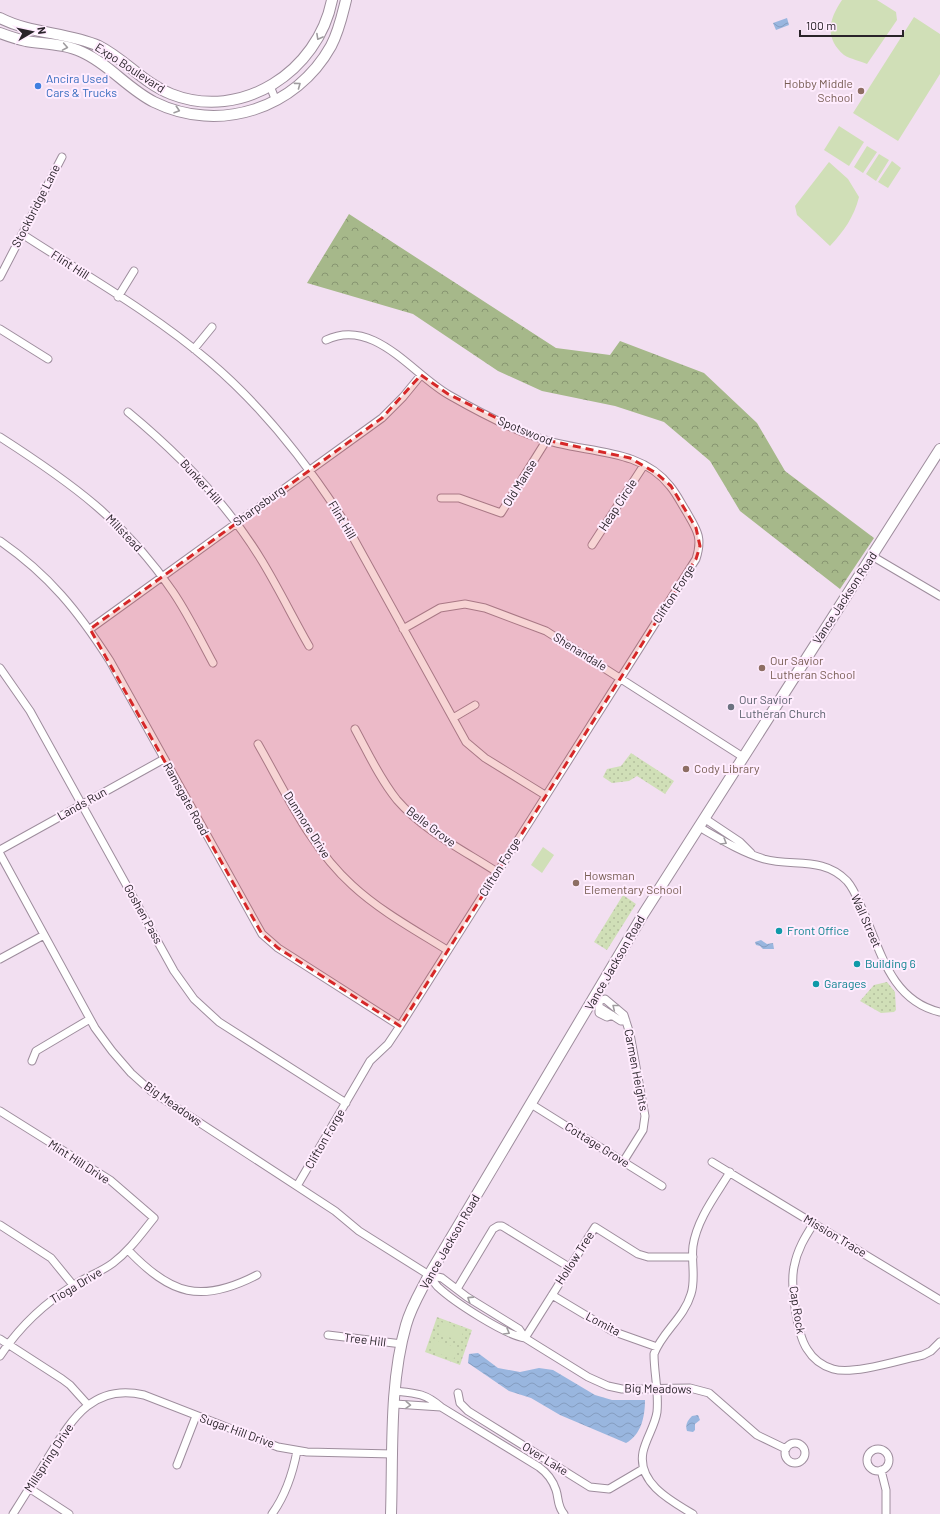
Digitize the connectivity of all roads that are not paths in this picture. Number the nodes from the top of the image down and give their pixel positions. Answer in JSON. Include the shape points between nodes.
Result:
{"nodes":[{"id":1,"x":332,"y":0,"type":"edge"},
{"id":2,"x":346,"y":0,"type":"edge"},
{"id":3,"x":0,"y":18,"type":"edge"},
{"id":4,"x":0,"y":33,"type":"edge"},
{"id":5,"x":270,"y":86,"type":"junction"},
{"id":6,"x":276,"y":101,"type":"junction"},
{"id":7,"x":62,"y":157,"type":"dead end"},
{"id":8,"x":22,"y":234,"type":"junction"},
{"id":9,"x":134,"y":271,"type":"dead end"},
{"id":10,"x":0,"y":277,"type":"edge"},
{"id":11,"x":118,"y":297,"type":"junction"},
{"id":12,"x":212,"y":327,"type":"dead end"},
{"id":13,"x":0,"y":329,"type":"edge"},
{"id":14,"x":326,"y":340,"type":"dead end"},
{"id":15,"x":194,"y":349,"type":"junction"},
{"id":16,"x":48,"y":359,"type":"dead end"},
{"id":17,"x":421,"y":375,"type":"junction"},
{"id":18,"x":128,"y":412,"type":"dead end"},
{"id":19,"x":0,"y":437,"type":"edge"},
{"id":20,"x":546,"y":441,"type":"junction"},
{"id":21,"x":940,"y":449,"type":"edge"},
{"id":22,"x":644,"y":465,"type":"junction"},
{"id":23,"x":309,"y":470,"type":"junction"},
{"id":24,"x":441,"y":498,"type":"dead end"},
{"id":25,"x":236,"y":523,"type":"junction"},
{"id":26,"x":0,"y":541,"type":"edge"},
{"id":27,"x":592,"y":545,"type":"dead end"},
{"id":28,"x":700,"y":546,"type":"joint"},
{"id":29,"x":872,"y":556,"type":"junction"},
{"id":30,"x":162,"y":577,"type":"junction"},
{"id":31,"x":940,"y":596,"type":"edge"},
{"id":32,"x":90,"y":629,"type":"junction"},
{"id":33,"x":403,"y":629,"type":"junction"},
{"id":34,"x":309,"y":646,"type":"dead end"},
{"id":35,"x":213,"y":663,"type":"dead end"},
{"id":36,"x":0,"y":668,"type":"edge"},
{"id":37,"x":621,"y":677,"type":"junction"},
{"id":38,"x":475,"y":705,"type":"dead end"},
{"id":39,"x":453,"y":718,"type":"junction"},
{"id":40,"x":355,"y":729,"type":"dead end"},
{"id":41,"x":258,"y":744,"type":"dead end"},
{"id":42,"x":743,"y":757,"type":"junction"},
{"id":43,"x":164,"y":759,"type":"junction"},
{"id":44,"x":545,"y":796,"type":"junction"},
{"id":45,"x":82,"y":805,"type":"junction"},
{"id":46,"x":702,"y":822,"type":"junction"},
{"id":47,"x":0,"y":850,"type":"edge"},
{"id":48,"x":0,"y":854,"type":"edge"},
{"id":49,"x":497,"y":872,"type":"junction"},
{"id":50,"x":44,"y":935,"type":"junction"},
{"id":51,"x":447,"y":950,"type":"junction"},
{"id":52,"x":0,"y":959,"type":"edge"},
{"id":53,"x":598,"y":1002,"type":"junction"},
{"id":54,"x":940,"y":1012,"type":"edge"},
{"id":55,"x":90,"y":1018,"type":"junction"},
{"id":56,"x":626,"y":1021,"type":"junction"},
{"id":57,"x":400,"y":1026,"type":"junction"},
{"id":58,"x":32,"y":1060,"type":"dead end"},
{"id":59,"x":346,"y":1103,"type":"junction"},
{"id":60,"x":531,"y":1104,"type":"junction"},
{"id":61,"x":0,"y":1111,"type":"edge"},
{"id":62,"x":623,"y":1162,"type":"junction"},
{"id":63,"x":712,"y":1162,"type":"dead end"},
{"id":64,"x":730,"y":1172,"type":"junction"},
{"id":65,"x":298,"y":1186,"type":"junction"},
{"id":66,"x":662,"y":1186,"type":"dead end"},
{"id":67,"x":154,"y":1218,"type":"joint"},
{"id":68,"x":814,"y":1223,"type":"junction"},
{"id":69,"x":0,"y":1225,"type":"edge"},
{"id":70,"x":128,"y":1250,"type":"junction"},
{"id":71,"x":693,"y":1257,"type":"junction"},
{"id":72,"x":569,"y":1267,"type":"junction"},
{"id":73,"x":257,"y":1275,"type":"dead end"},
{"id":74,"x":429,"y":1275,"type":"junction"},
{"id":75,"x":74,"y":1285,"type":"junction"},
{"id":76,"x":457,"y":1289,"type":"junction"},
{"id":77,"x":552,"y":1295,"type":"junction"},
{"id":78,"x":940,"y":1300,"type":"edge"},
{"id":79,"x":328,"y":1335,"type":"dead end"},
{"id":80,"x":525,"y":1338,"type":"junction"},
{"id":81,"x":0,"y":1339,"type":"edge"},
{"id":82,"x":940,"y":1342,"type":"edge"},
{"id":83,"x":8,"y":1344,"type":"junction"},
{"id":84,"x":402,"y":1344,"type":"junction"},
{"id":85,"x":657,"y":1347,"type":"junction"},
{"id":86,"x":0,"y":1356,"type":"edge"},
{"id":87,"x":657,"y":1389,"type":"junction"},
{"id":88,"x":395,"y":1391,"type":"junction"},
{"id":89,"x":458,"y":1393,"type":"dead end"},
{"id":90,"x":423,"y":1394,"type":"junction"},
{"id":91,"x":88,"y":1404,"type":"junction"},
{"id":92,"x":394,"y":1404,"type":"junction"},
{"id":93,"x":422,"y":1406,"type":"junction"},
{"id":94,"x":441,"y":1407,"type":"junction"},
{"id":95,"x":196,"y":1416,"type":"junction"},
{"id":96,"x":786,"y":1449,"type":"dead end"},
{"id":97,"x":297,"y":1451,"type":"junction"},
{"id":98,"x":393,"y":1454,"type":"junction"},
{"id":99,"x":177,"y":1465,"type":"dead end"},
{"id":100,"x":643,"y":1470,"type":"junction"},
{"id":101,"x":881,"y":1470,"type":"dead end"},
{"id":102,"x":29,"y":1488,"type":"junction"},
{"id":103,"x":13,"y":1514,"type":"edge"},
{"id":104,"x":69,"y":1514,"type":"edge"},
{"id":105,"x":272,"y":1514,"type":"edge"},
{"id":106,"x":391,"y":1514,"type":"edge"},
{"id":107,"x":564,"y":1514,"type":"edge"},
{"id":108,"x":693,"y":1514,"type":"edge"},
{"id":109,"x":886,"y":1514,"type":"edge"}],
"edges":[{"from":1,"to":5,"type":"main road","name":"Expo Boulevard","one_way":true,"via":[[325,26],[312,49],[294,69]]},
{"from":6,"to":2,"type":"main road","name":"Expo Boulevard","one_way":true,"via":[[301,84],[314,71],[336,35]]},
{"from":3,"to":5,"type":"main road","name":"Expo Boulevard","via":[[18,26],[76,38],[100,47],[121,60],[150,84],[186,98],[211,102],[224,101],[250,95]]},
{"from":4,"to":6,"type":"main road","name":"Expo Boulevard","one_way":true,"via":[[24,41],[65,46],[84,52],[109,68],[146,98],[191,115],[236,115]]},
{"from":5,"to":6,"type":"street"},
{"from":7,"to":8,"type":"street","name":"Stockbridge Lane"},
{"from":8,"to":10,"type":"street","name":"Stockbridge Lane"},
{"from":8,"to":11,"type":"street","name":"Flint Hill"},
{"from":9,"to":11,"type":"street"},
{"from":11,"to":15,"type":"street","name":"Flint Hill","via":[[145,313]]},
{"from":12,"to":15,"type":"street"},
{"from":13,"to":16,"type":"street"},
{"from":14,"to":17,"type":"street","name":"Spotswood","via":[[341,335],[371,339],[389,348]]},
{"from":15,"to":23,"type":"street","name":"Flint Hill","via":[[256,405]]},
{"from":17,"to":20,"type":"street","name":"Spotswood","via":[[448,394],[481,412]]},
{"from":17,"to":23,"type":"street","name":"Sharpsburg","via":[[394,408]]},
{"from":18,"to":25,"type":"street","name":"Bunker Hill","via":[[160,438],[200,478]]},
{"from":19,"to":30,"type":"street","name":"Millstead","via":[[82,493],[135,543]]},
{"from":20,"to":22,"type":"street","name":"Spotswood","via":[[621,455]]},
{"from":20,"to":24,"type":"street","name":"Old Manse","via":[[501,513],[459,498]]},
{"from":21,"to":29,"type":"main road","name":"Vance Jackson Road"},
{"from":22,"to":27,"type":"street","name":"Heap Circle"},
{"from":22,"to":28,"type":"street","name":"Spotswood","via":[[671,486],[696,528]]},
{"from":23,"to":25,"type":"street","name":"Sharpsburg"},
{"from":23,"to":33,"type":"street","name":"Flint Hill","via":[[344,521]]},
{"from":25,"to":30,"type":"street","name":"Sharpsburg"},
{"from":25,"to":34,"type":"street","name":"Bunker Hill","via":[[262,560]]},
{"from":26,"to":32,"type":"street","name":"Ramsgate Road","via":[[45,576]]},
{"from":28,"to":37,"type":"street","name":"Clifton Forge","via":[[696,559]]},
{"from":29,"to":31,"type":"street"},
{"from":29,"to":42,"type":"main road","name":"Vance Jackson Road"},
{"from":30,"to":32,"type":"street","name":"Sharpsburg"},
{"from":30,"to":35,"type":"street","name":"Millstead","via":[[181,605]]},
{"from":32,"to":43,"type":"street","name":"Ramsgate Road"},
{"from":33,"to":37,"type":"street","name":"Shenandale","via":[[446,606],[478,606],[546,631]]},
{"from":33,"to":39,"type":"street","name":"Flint Hill"},
{"from":36,"to":45,"type":"street","name":"Goshen Pass","via":[[30,710]]},
{"from":37,"to":42,"type":"street","name":"Shenandale"},
{"from":37,"to":44,"type":"street","name":"Clifton Forge"},
{"from":38,"to":39,"type":"street"},
{"from":39,"to":44,"type":"street","name":"Flint Hill","via":[[466,742],[476,751]]},
{"from":40,"to":49,"type":"street","name":"Belle Grove","via":[[387,787],[408,812],[434,832]]},
{"from":41,"to":51,"type":"street","name":"Dunmore Drive","via":[[303,824],[333,866],[371,902]]},
{"from":42,"to":46,"type":"main road","name":"Vance Jackson Road"},
{"from":43,"to":45,"type":"street","name":"Lands Run"},
{"from":43,"to":57,"type":"street","name":"Ramsgate Road","via":[[262,934],[278,948]]},
{"from":44,"to":49,"type":"street","name":"Clifton Forge"},
{"from":45,"to":47,"type":"street","name":"Lands Run"},
{"from":45,"to":59,"type":"street","name":"Goshen Pass","via":[[174,971],[194,999],[229,1029]]},
{"from":46,"to":53,"type":"main road","name":"Vance Jackson Road","via":[[644,913]]},
{"from":46,"to":54,"type":"street","name":"Wall Street","via":[[742,852],[774,861],[819,865],[839,873],[858,899],[896,984],[918,1004]]},
{"from":48,"to":50,"type":"street","name":"Big Meadows"},
{"from":49,"to":51,"type":"street","name":"Clifton Forge"},
{"from":50,"to":52,"type":"street"},
{"from":50,"to":55,"type":"street","name":"Big Meadows"},
{"from":51,"to":57,"type":"street","name":"Clifton Forge"},
{"from":56,"to":53,"type":"street","name":"Carmen Heights","one_way":true,"via":[[624,1015],[613,1004],[605,999]]},
{"from":53,"to":56,"type":"street","name":"Carmen Heights","via":[[599,1013]]},
{"from":53,"to":60,"type":"main road","name":"Vance Jackson Road"},
{"from":55,"to":58,"type":"street","via":[[36,1051]]},
{"from":55,"to":65,"type":"street","name":"Big Meadows","via":[[112,1051],[151,1091]]},
{"from":56,"to":62,"type":"street","name":"Carmen Heights","via":[[645,1116],[643,1130]]},
{"from":57,"to":59,"type":"street","name":"Clifton Forge","via":[[388,1044],[370,1062]]},
{"from":59,"to":65,"type":"street","name":"Clifton Forge"},
{"from":60,"to":62,"type":"street","name":"Cottage Grove"},
{"from":60,"to":74,"type":"main road","name":"Vance Jackson Road"},
{"from":61,"to":67,"type":"street","name":"Mint Hill Drive","via":[[110,1180]]},
{"from":62,"to":66,"type":"street","name":"Cottage Grove"},
{"from":63,"to":64,"type":"street","name":"Mission Trace"},
{"from":64,"to":68,"type":"street","name":"Mission Trace"},
{"from":64,"to":71,"type":"street","via":[[698,1228]]},
{"from":65,"to":74,"type":"street","name":"Big Meadows","via":[[359,1231]]},
{"from":67,"to":70,"type":"street","name":"Tioga Drive"},
{"from":68,"to":78,"type":"street","name":"Mission Trace"},
{"from":68,"to":82,"type":"street","name":"Cap Rock","via":[[798,1252],[792,1284],[802,1340],[813,1356],[834,1369],[854,1370],[923,1355]]},
{"from":69,"to":75,"type":"street","via":[[51,1258]]},
{"from":70,"to":73,"type":"street","via":[[161,1280],[196,1292],[225,1290]]},
{"from":70,"to":75,"type":"street","name":"Tioga Drive","via":[[103,1270]]},
{"from":71,"to":72,"type":"street","name":"Hollow Tree","via":[[648,1257],[638,1254],[595,1227]]},
{"from":71,"to":85,"type":"street","via":[[691,1295],[678,1320]]},
{"from":72,"to":76,"type":"street","via":[[502,1226],[498,1226],[493,1229]]},
{"from":72,"to":77,"type":"street","name":"Hollow Tree"},
{"from":74,"to":76,"type":"street","name":"Big Meadows","via":[[442,1278]]},
{"from":74,"to":80,"type":"street","name":"Big Meadows","one_way":true,"via":[[438,1287],[462,1305],[515,1337]]},
{"from":74,"to":84,"type":"main road","name":"Vance Jackson Road","via":[[411,1311]]},
{"from":75,"to":83,"type":"street","name":"Tioga Drive","via":[[31,1317]]},
{"from":80,"to":76,"type":"street","name":"Big Meadows","one_way":true,"via":[[519,1329]]},
{"from":77,"to":80,"type":"street","name":"Hollow Tree"},
{"from":77,"to":85,"type":"street","name":"Lomita","via":[[612,1331]]},
{"from":79,"to":84,"type":"street","name":"Tree Hill"},
{"from":80,"to":87,"type":"street","name":"Big Meadows","via":[[601,1384],[622,1388]]},
{"from":81,"to":83,"type":"street"},
{"from":83,"to":86,"type":"street","name":"Tioga Drive"},
{"from":83,"to":91,"type":"street","via":[[70,1385]]},
{"from":84,"to":88,"type":"main road","name":"Vance Jackson Road"},
{"from":85,"to":87,"type":"street","via":[[654,1354]]},
{"from":87,"to":96,"type":"street","name":"Big Meadows","via":[[690,1388],[709,1393],[757,1435]]},
{"from":87,"to":100,"type":"street","via":[[656,1414],[643,1453]]},
{"from":88,"to":90,"type":"street"},
{"from":88,"to":92,"type":"main road","name":"Vance Jackson Road"},
{"from":89,"to":100,"type":"street","name":"Over Lake","via":[[460,1402],[468,1411],[590,1487],[609,1489]]},
{"from":90,"to":93,"type":"street"},
{"from":90,"to":94,"type":"street"},
{"from":91,"to":95,"type":"street","name":"Sugar Hill Drive","via":[[109,1395],[130,1393],[144,1395]]},
{"from":91,"to":102,"type":"street","name":"Millspring Drive","via":[[70,1424]]},
{"from":92,"to":93,"type":"street","one_way":true},
{"from":92,"to":98,"type":"main road","name":"Vance Jackson Road"},
{"from":93,"to":94,"type":"street"},
{"from":94,"to":107,"type":"street","via":[[543,1470],[556,1489],[560,1509]]},
{"from":95,"to":97,"type":"street","name":"Sugar Hill Drive","via":[[262,1442]]},
{"from":95,"to":99,"type":"street"},
{"from":97,"to":98,"type":"street","name":"Sugar Hill Drive"},
{"from":97,"to":105,"type":"street","via":[[294,1467],[281,1500]]},
{"from":98,"to":106,"type":"main road","name":"Vance Jackson Road"},
{"from":100,"to":108,"type":"street","via":[[656,1488]]},
{"from":101,"to":109,"type":"street","via":[[886,1490]]},
{"from":102,"to":103,"type":"street","name":"Millspring Drive"},
{"from":102,"to":104,"type":"street"}]}
